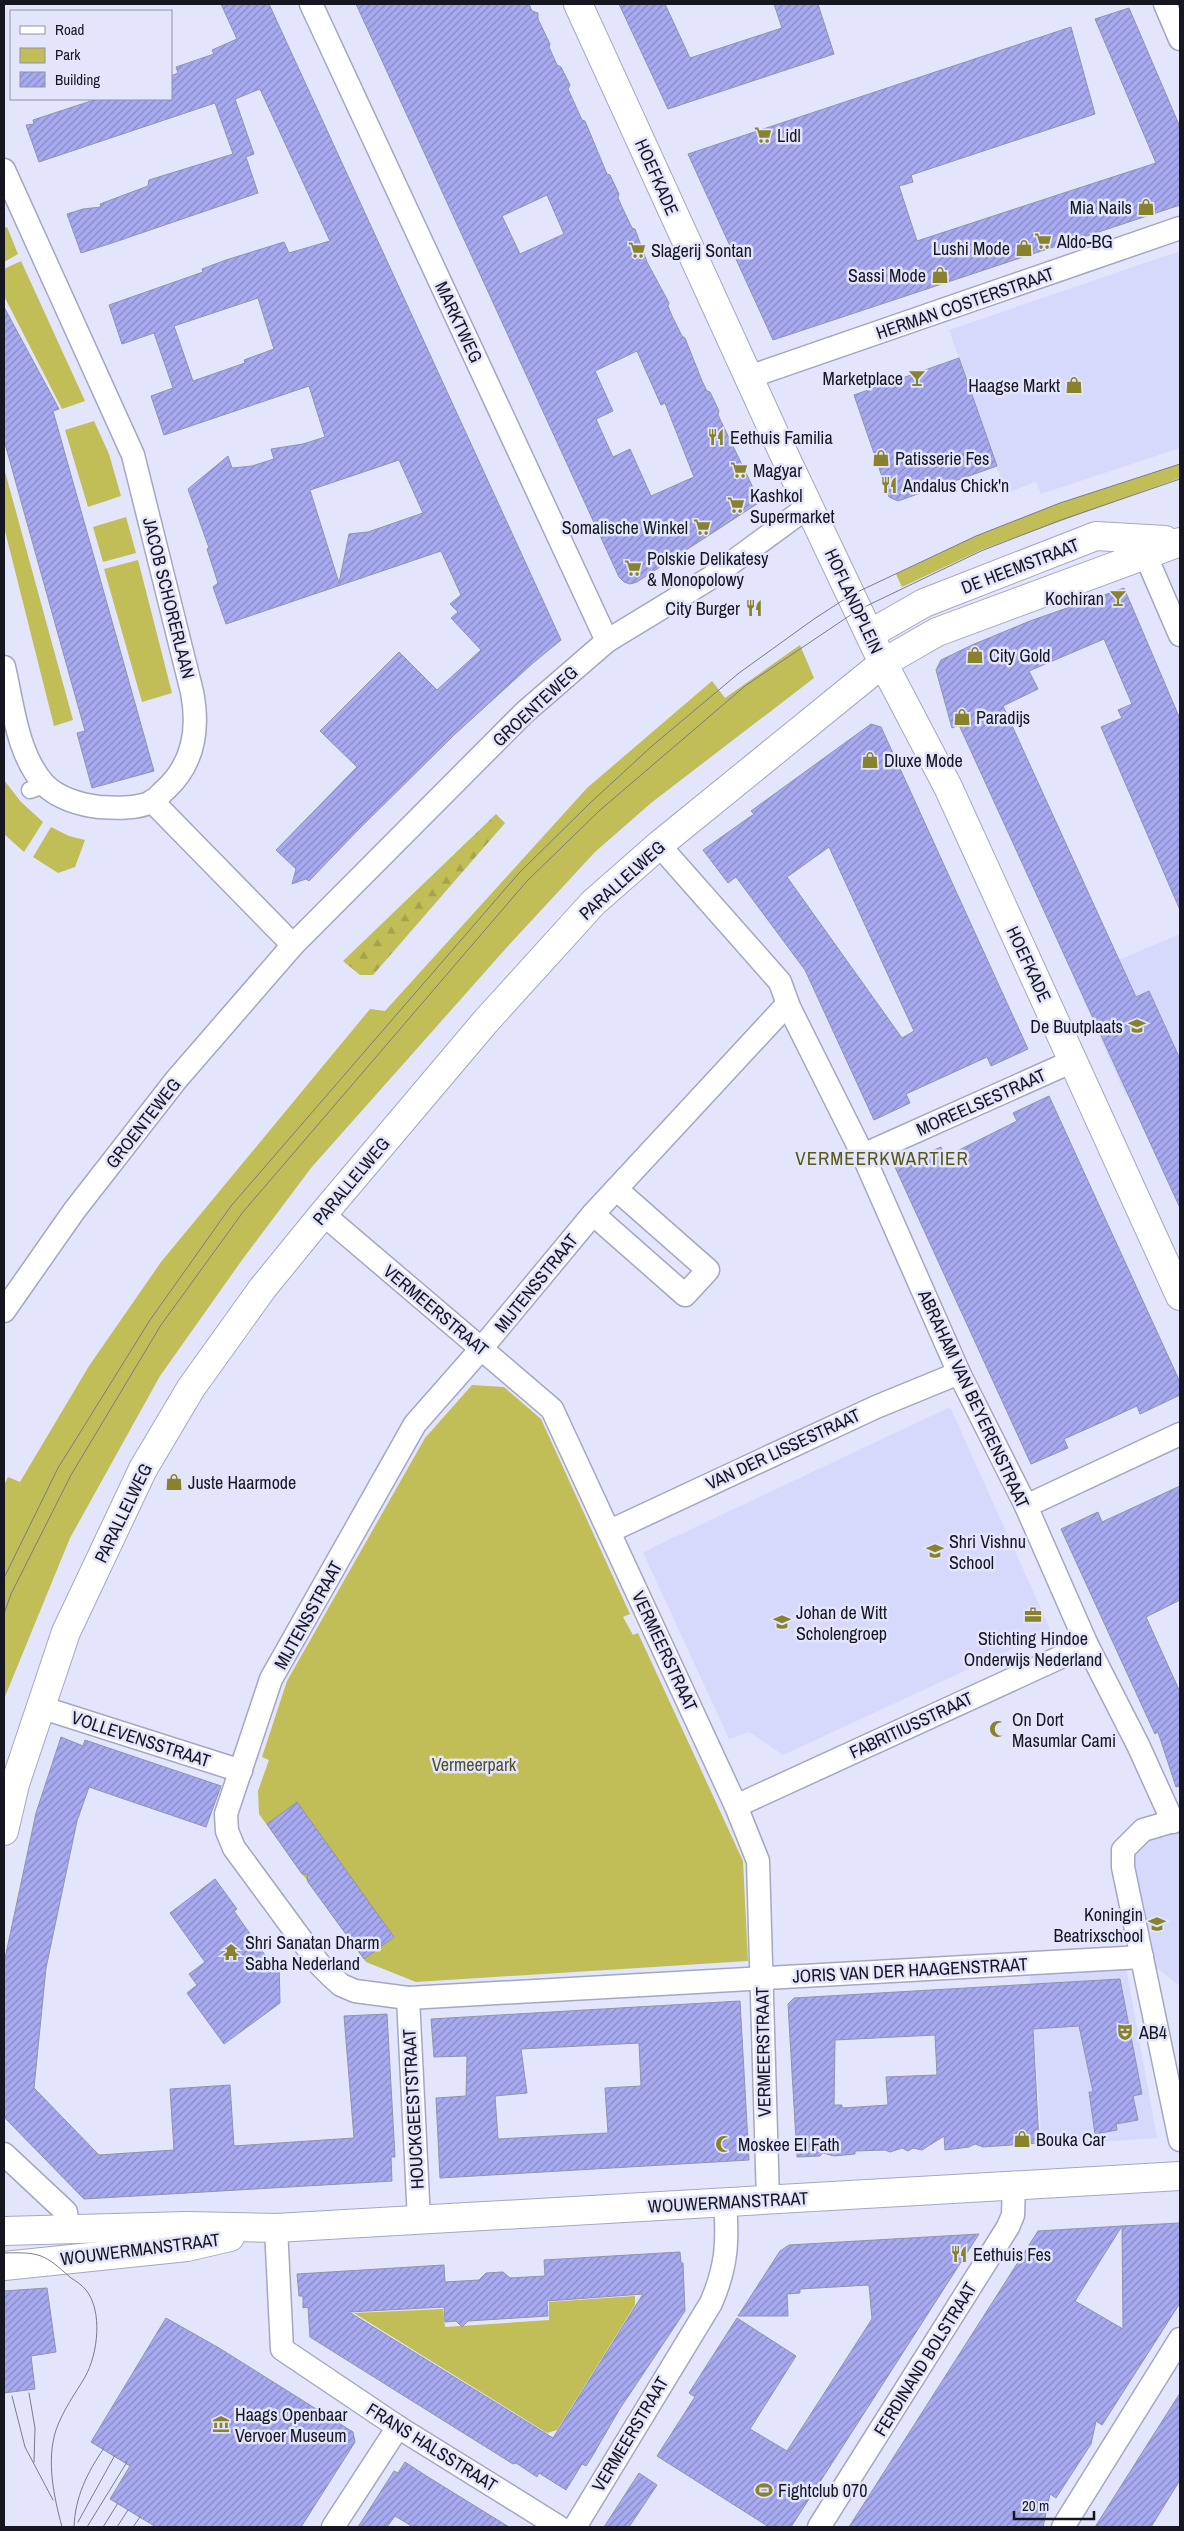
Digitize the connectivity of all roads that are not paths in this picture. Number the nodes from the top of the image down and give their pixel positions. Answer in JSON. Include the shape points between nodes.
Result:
{"nodes":[{"id":1,"x":311,"y":4,"type":"edge"},
{"id":2,"x":578,"y":4,"type":"edge"},
{"id":3,"x":1165,"y":4,"type":"edge"},
{"id":4,"x":1180,"y":39,"type":"edge"},
{"id":5,"x":4,"y":170,"type":"edge"},
{"id":6,"x":1180,"y":228,"type":"edge"},
{"id":7,"x":749,"y":377,"type":"junction"},
{"id":8,"x":809,"y":506,"type":"junction"},
{"id":9,"x":1180,"y":540,"type":"edge"},
{"id":10,"x":1142,"y":547,"type":"junction"},
{"id":11,"x":870,"y":634,"type":"junction"},
{"id":12,"x":1180,"y":635,"type":"edge"},
{"id":13,"x":606,"y":641,"type":"junction"},
{"id":14,"x":883,"y":663,"type":"junction"},
{"id":15,"x":4,"y":667,"type":"edge"},
{"id":16,"x":152,"y":801,"type":"junction"},
{"id":17,"x":659,"y":845,"type":"junction"},
{"id":18,"x":293,"y":944,"type":"junction"},
{"id":19,"x":789,"y":1007,"type":"junction"},
{"id":20,"x":1073,"y":1061,"type":"junction"},
{"id":21,"x":863,"y":1155,"type":"junction"},
{"id":22,"x":616,"y":1189,"type":"junction"},
{"id":23,"x":323,"y":1214,"type":"junction"},
{"id":24,"x":593,"y":1214,"type":"junction"},
{"id":25,"x":1180,"y":1296,"type":"edge"},
{"id":26,"x":4,"y":1311,"type":"edge"},
{"id":27,"x":481,"y":1349,"type":"junction"},
{"id":28,"x":959,"y":1373,"type":"junction"},
{"id":29,"x":1180,"y":1434,"type":"edge"},
{"id":30,"x":1026,"y":1506,"type":"junction"},
{"id":31,"x":610,"y":1531,"type":"junction"},
{"id":32,"x":1087,"y":1645,"type":"junction"},
{"id":33,"x":40,"y":1707,"type":"junction"},
{"id":34,"x":241,"y":1771,"type":"junction"},
{"id":35,"x":736,"y":1806,"type":"junction"},
{"id":36,"x":1177,"y":1820,"type":"edge"},
{"id":37,"x":4,"y":1831,"type":"edge"},
{"id":38,"x":1142,"y":1957,"type":"junction"},
{"id":39,"x":762,"y":1979,"type":"junction"},
{"id":40,"x":408,"y":1998,"type":"junction"},
{"id":41,"x":1180,"y":2140,"type":"edge"},
{"id":42,"x":4,"y":2154,"type":"edge"},
{"id":43,"x":1180,"y":2176,"type":"edge"},
{"id":44,"x":1014,"y":2186,"type":"junction"},
{"id":45,"x":768,"y":2200,"type":"junction"},
{"id":46,"x":725,"y":2202,"type":"junction"},
{"id":47,"x":419,"y":2220,"type":"junction"},
{"id":48,"x":68,"y":2228,"type":"junction"},
{"id":49,"x":276,"y":2228,"type":"junction"},
{"id":50,"x":4,"y":2231,"type":"edge"},
{"id":51,"x":4,"y":2266,"type":"edge"},
{"id":52,"x":1180,"y":2339,"type":"edge"},
{"id":53,"x":398,"y":2427,"type":"junction"},
{"id":54,"x":333,"y":2527,"type":"edge"},
{"id":55,"x":559,"y":2527,"type":"edge"},
{"id":56,"x":575,"y":2527,"type":"edge"},
{"id":57,"x":819,"y":2527,"type":"edge"},
{"id":58,"x":1063,"y":2527,"type":"edge"}],
"edges":[{"from":1,"to":13,"type":"street","name":"MARKTWEG"},
{"from":2,"to":7,"type":"street","name":"HOEFKADE"},
{"from":3,"to":4,"type":"street"},
{"from":5,"to":16,"type":"street","name":"JACOB SCHORERLAAN","via":[[133,455],[192,692],[196,712],[195,735],[187,761],[174,781]]},
{"from":6,"to":7,"type":"street","name":"HERMAN COSTERSTRAAT"},
{"from":7,"to":8,"type":"street","name":"HOFLANDPLEIN"},
{"from":8,"to":11,"type":"street","name":"HOFLANDPLEIN"},
{"from":8,"to":13,"type":"street","name":"GROENTEWEG","via":[[712,577]]},
{"from":9,"to":10,"type":"street","name":"DE HEEMSTRAAT"},
{"from":10,"to":11,"type":"street","name":"DE HEEMSTRAAT","via":[[1096,536],[924,603]]},
{"from":10,"to":12,"type":"street"},
{"from":10,"to":14,"type":"street","name":"DE HEEMSTRAAT","via":[[937,632]]},
{"from":11,"to":14,"type":"street","name":"HOFLANDPLEIN"},
{"from":13,"to":18,"type":"street","name":"GROENTEWEG","via":[[526,712]]},
{"from":14,"to":17,"type":"street","name":"PARALLELWEG"},
{"from":14,"to":20,"type":"street","name":"HOEFKADE","via":[[948,787]]},
{"from":15,"to":16,"type":"street","name":"JACOB SCHORERLAAN","via":[[38,788],[87,806],[136,807]]},
{"from":16,"to":18,"type":"street"},
{"from":17,"to":19,"type":"street","name":"ABRAHAM VAN BEYERENSTRAAT","via":[[780,982]]},
{"from":17,"to":23,"type":"street","name":"PARALLELWEG","via":[[587,910],[486,1021]]},
{"from":18,"to":26,"type":"street","name":"GROENTEWEG","via":[[176,1080],[74,1211]]},
{"from":19,"to":21,"type":"street","name":"ABRAHAM VAN BEYERENSTRAAT"},
{"from":19,"to":22,"type":"street","name":"MIJTENSSTRAAT","via":[[782,1010]]},
{"from":20,"to":21,"type":"street","name":"MOREELSESTRAAT"},
{"from":20,"to":25,"type":"street","name":"HOEFKADE"},
{"from":21,"to":28,"type":"street","name":"ABRAHAM VAN BEYERENSTRAAT"},
{"from":22,"to":24,"type":"street","name":"MIJTENSSTRAAT"},
{"from":22,"to":24,"type":"street","via":[[708,1270],[685,1295]]},
{"from":23,"to":27,"type":"street","name":"VERMEERSTRAAT"},
{"from":23,"to":33,"type":"street","name":"PARALLELWEG","via":[[262,1288],[191,1388],[143,1469],[66,1632]]},
{"from":24,"to":27,"type":"street","name":"MIJTENSSTRAAT"},
{"from":27,"to":31,"type":"street","name":"VERMEERSTRAAT","via":[[552,1409]]},
{"from":27,"to":34,"type":"street","name":"MIJTENSSTRAAT","via":[[415,1424],[271,1680]]},
{"from":28,"to":30,"type":"street","name":"ABRAHAM VAN BEYERENSTRAAT"},
{"from":28,"to":31,"type":"street","name":"VAN DER LISSESTRAAT","via":[[876,1407]]},
{"from":29,"to":30,"type":"street"},
{"from":30,"to":32,"type":"street","name":"ABRAHAM VAN BEYERENSTRAAT"},
{"from":31,"to":35,"type":"street","name":"VERMEERSTRAAT"},
{"from":32,"to":35,"type":"street","name":"FABRITIUSSTRAAT"},
{"from":32,"to":36,"type":"street","name":"ABRAHAM VAN BEYERENSTRAAT"},
{"from":33,"to":34,"type":"street","name":"VOLLEVENSSTRAAT"},
{"from":33,"to":37,"type":"street","name":"PARALLELWEG","via":[[15,1784]]},
{"from":34,"to":40,"type":"street","name":"MIJTENSSTRAAT","via":[[226,1814],[227,1831],[248,1869],[320,1965],[341,1985],[355,1991]]},
{"from":35,"to":39,"type":"street","name":"VERMEERSTRAAT","via":[[758,1861]]},
{"from":36,"to":38,"type":"street","name":"ABRAHAM VAN BEYERENSTRAAT","via":[[1143,1830],[1123,1850],[1123,1867]]},
{"from":38,"to":39,"type":"street","name":"JORIS VAN DER HAAGENSTRAAT"},
{"from":38,"to":41,"type":"street","name":"ABRAHAM VAN BEYERENSTRAAT"},
{"from":39,"to":40,"type":"street","name":"JORIS VAN DER HAAGENSTRAAT"},
{"from":39,"to":45,"type":"street","name":"VERMEERSTRAAT"},
{"from":40,"to":47,"type":"street","name":"HOUCKGEESTSTRAAT"},
{"from":42,"to":48,"type":"street","name":"WOUWERMANSTRAAT","via":[[66,2212]]},
{"from":43,"to":44,"type":"street","name":"WOUWERMANSTRAAT"},
{"from":44,"to":45,"type":"street","name":"WOUWERMANSTRAAT"},
{"from":44,"to":57,"type":"street","name":"FERDINAND BOLSTRAAT","via":[[1014,2215],[1008,2227]]},
{"from":45,"to":46,"type":"street","name":"WOUWERMANSTRAAT"},
{"from":46,"to":47,"type":"street","name":"WOUWERMANSTRAAT"},
{"from":46,"to":56,"type":"street","name":"VERMEERSTRAAT","via":[[727,2255],[722,2278]]},
{"from":47,"to":49,"type":"street","name":"WOUWERMANSTRAAT"},
{"from":48,"to":49,"type":"street","name":"WOUWERMANSTRAAT"},
{"from":48,"to":50,"type":"street","name":"WOUWERMANSTRAAT"},
{"from":49,"to":51,"type":"street","name":"WOUWERMANSTRAAT","via":[[186,2246]]},
{"from":49,"to":53,"type":"street","name":"FRANS HALSSTRAAT","via":[[282,2349]]},
{"from":52,"to":58,"type":"street"},
{"from":53,"to":54,"type":"street"},
{"from":53,"to":55,"type":"street","name":"FRANS HALSSTRAAT"}]}
